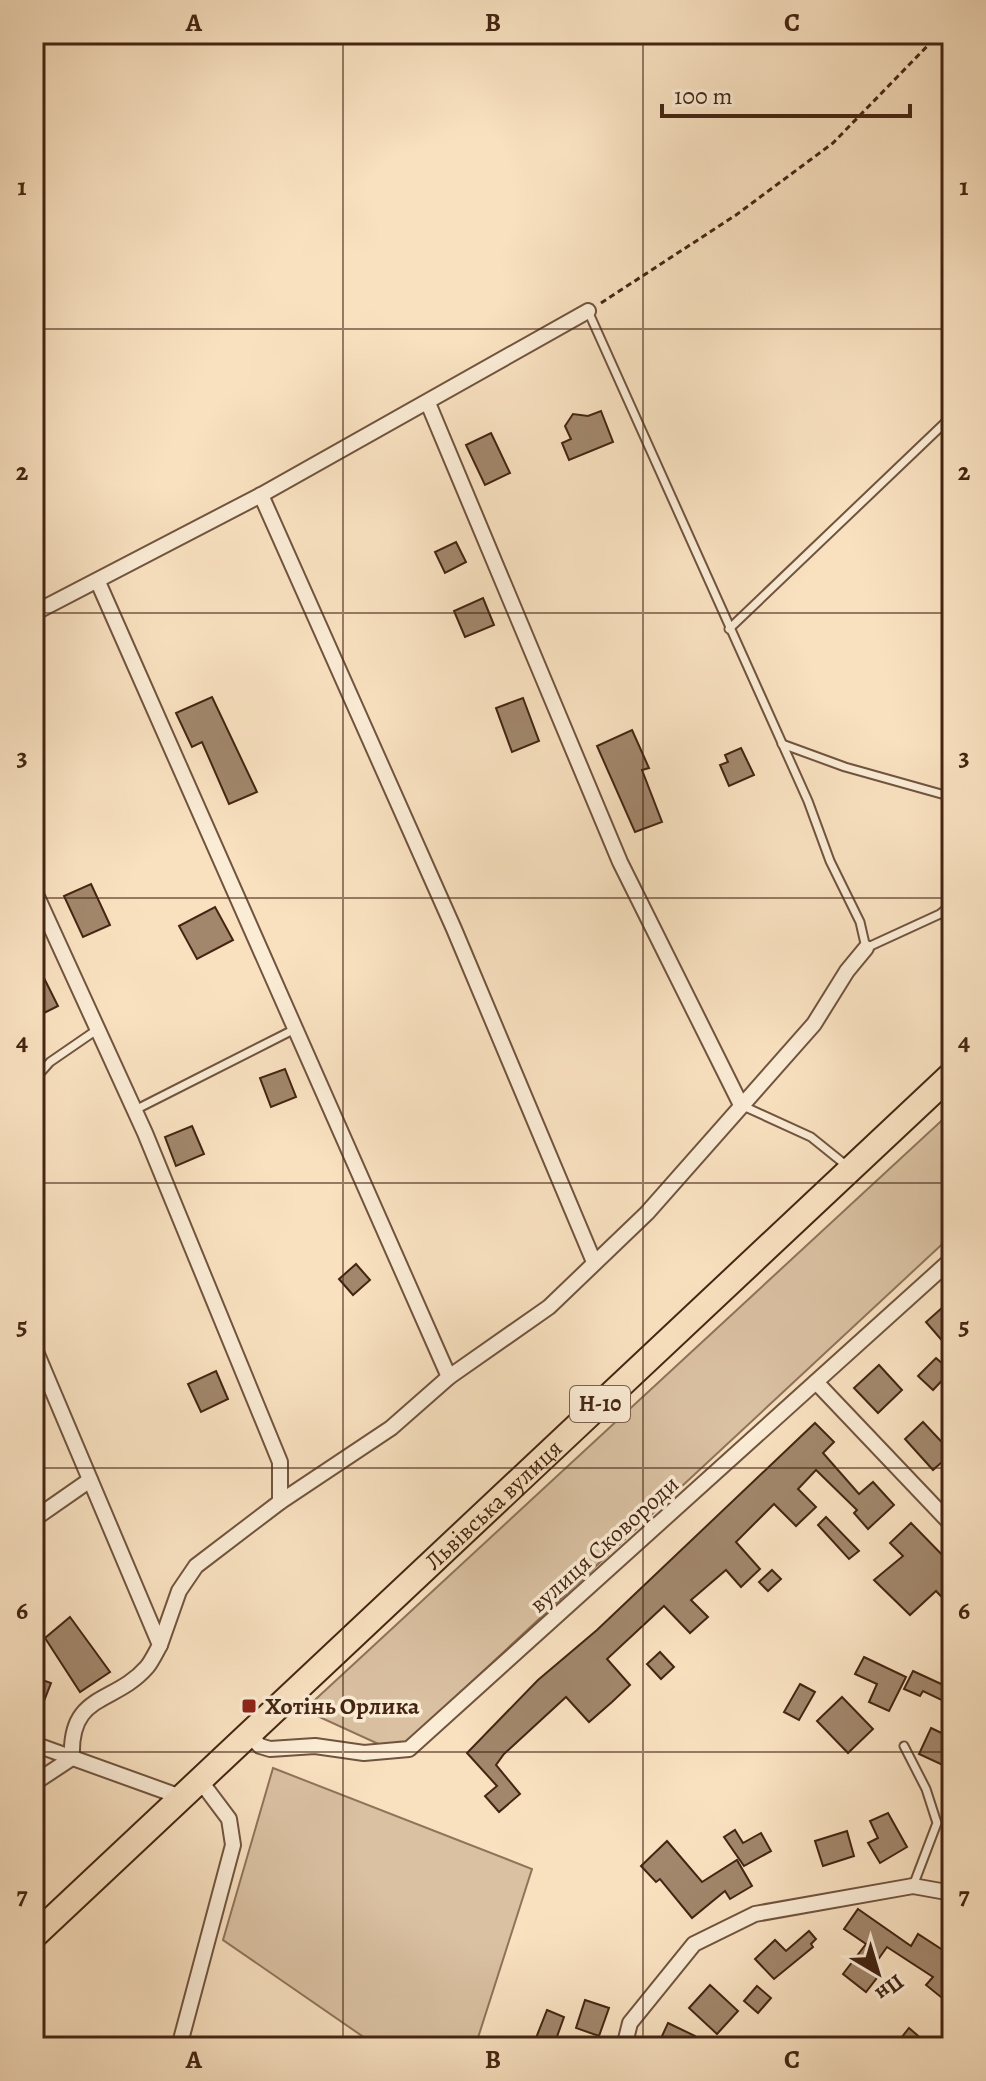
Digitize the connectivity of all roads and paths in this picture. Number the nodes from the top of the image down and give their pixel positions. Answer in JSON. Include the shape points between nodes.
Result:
{"nodes":[{"id":1,"x":939,"y":34,"type":"edge"},
{"id":2,"x":588,"y":311,"type":"junction"},
{"id":3,"x":428,"y":403,"type":"junction"},
{"id":4,"x":952,"y":416,"type":"edge"},
{"id":5,"x":261,"y":495,"type":"junction"},
{"id":6,"x":98,"y":582,"type":"junction"},
{"id":7,"x":34,"y":613,"type":"edge"},
{"id":8,"x":729,"y":629,"type":"junction"},
{"id":9,"x":782,"y":744,"type":"junction"},
{"id":10,"x":952,"y":797,"type":"edge"},
{"id":11,"x":34,"y":890,"type":"edge"},
{"id":12,"x":952,"y":904,"type":"edge"},
{"id":13,"x":866,"y":948,"type":"junction"},
{"id":14,"x":98,"y":1029,"type":"junction"},
{"id":15,"x":295,"y":1029,"type":"junction"},
{"id":16,"x":952,"y":1074,"type":"edge"},
{"id":17,"x":34,"y":1080,"type":"edge"},
{"id":18,"x":741,"y":1105,"type":"junction"},
{"id":19,"x":135,"y":1110,"type":"junction"},
{"id":20,"x":852,"y":1170,"type":"junction"},
{"id":21,"x":951,"y":1261,"type":"edge"},
{"id":22,"x":594,"y":1262,"type":"junction"},
{"id":23,"x":34,"y":1347,"type":"edge"},
{"id":24,"x":449,"y":1377,"type":"junction"},
{"id":25,"x":816,"y":1382,"type":"junction"},
{"id":26,"x":90,"y":1480,"type":"junction"},
{"id":27,"x":280,"y":1502,"type":"junction"},
{"id":28,"x":34,"y":1519,"type":"edge"},
{"id":29,"x":952,"y":1525,"type":"edge"},
{"id":30,"x":160,"y":1645,"type":"junction"},
{"id":31,"x":248,"y":1734,"type":"junction"},
{"id":32,"x":34,"y":1744,"type":"edge"},
{"id":33,"x":904,"y":1746,"type":"dead end"},
{"id":34,"x":72,"y":1758,"type":"junction"},
{"id":35,"x":199,"y":1779,"type":"junction"},
{"id":36,"x":34,"y":1783,"type":"edge"},
{"id":37,"x":181,"y":1797,"type":"junction"},
{"id":38,"x":913,"y":1886,"type":"junction"},
{"id":39,"x":952,"y":1893,"type":"edge"},
{"id":40,"x":34,"y":1936,"type":"edge"},
{"id":41,"x":179,"y":2047,"type":"edge"},
{"id":42,"x":624,"y":2047,"type":"edge"}],
"edges":[{"from":1,"to":2,"type":"path","via":[[833,143],[747,207]]},
{"from":2,"to":3,"type":"street"},
{"from":2,"to":8,"type":"lane"},
{"from":3,"to":5,"type":"street"},
{"from":3,"to":18,"type":"street","via":[[620,862]]},
{"from":4,"to":8,"type":"lane"},
{"from":5,"to":6,"type":"street"},
{"from":5,"to":22,"type":"street","via":[[454,929]]},
{"from":6,"to":7,"type":"street"},
{"from":6,"to":15,"type":"street"},
{"from":8,"to":9,"type":"lane"},
{"from":9,"to":10,"type":"lane"},
{"from":9,"to":13,"type":"lane","via":[[860,922]]},
{"from":11,"to":14,"type":"street"},
{"from":12,"to":13,"type":"lane"},
{"from":13,"to":18,"type":"street","via":[[814,1024]]},
{"from":14,"to":17,"type":"lane","via":[[50,1062]]},
{"from":14,"to":19,"type":"street"},
{"from":15,"to":19,"type":"lane"},
{"from":15,"to":24,"type":"street"},
{"from":16,"to":20,"type":"main road","name":"Львівська вулиця","number":"Н-10"},
{"from":18,"to":20,"type":"lane","via":[[811,1137]]},
{"from":18,"to":22,"type":"street","via":[[647,1213]]},
{"from":19,"to":27,"type":"street","via":[[280,1462]]},
{"from":20,"to":31,"type":"main road","name":"Львівська вулиця","number":"Н-10"},
{"from":21,"to":25,"type":"street","name":"вулиця Сковороди"},
{"from":22,"to":24,"type":"street","via":[[549,1307]]},
{"from":23,"to":26,"type":"street"},
{"from":24,"to":27,"type":"street","via":[[391,1428]]},
{"from":25,"to":29,"type":"street"},
{"from":25,"to":31,"type":"street","name":"вулиця Сковороди","via":[[409,1749],[270,1749]]},
{"from":26,"to":28,"type":"street"},
{"from":26,"to":30,"type":"street"},
{"from":27,"to":30,"type":"street","via":[[196,1566],[179,1591]]},
{"from":30,"to":34,"type":"street","via":[[146,1668],[83,1711],[71,1734]]},
{"from":31,"to":35,"type":"main road","name":"Львівська вулиця","number":"Н-10"},
{"from":32,"to":34,"type":"street"},
{"from":33,"to":38,"type":"lane","via":[[937,1823]]},
{"from":34,"to":36,"type":"street"},
{"from":34,"to":37,"type":"street"},
{"from":35,"to":37,"type":"main road","name":"Львівська вулиця","number":"Н-10"},
{"from":35,"to":41,"type":"street","via":[[229,1819],[233,1845]]},
{"from":37,"to":40,"type":"main road","name":"Львівська вулиця","number":"Н-10"},
{"from":38,"to":39,"type":"street"},
{"from":38,"to":42,"type":"street","via":[[755,1914],[694,1944],[630,2023]]}]}
